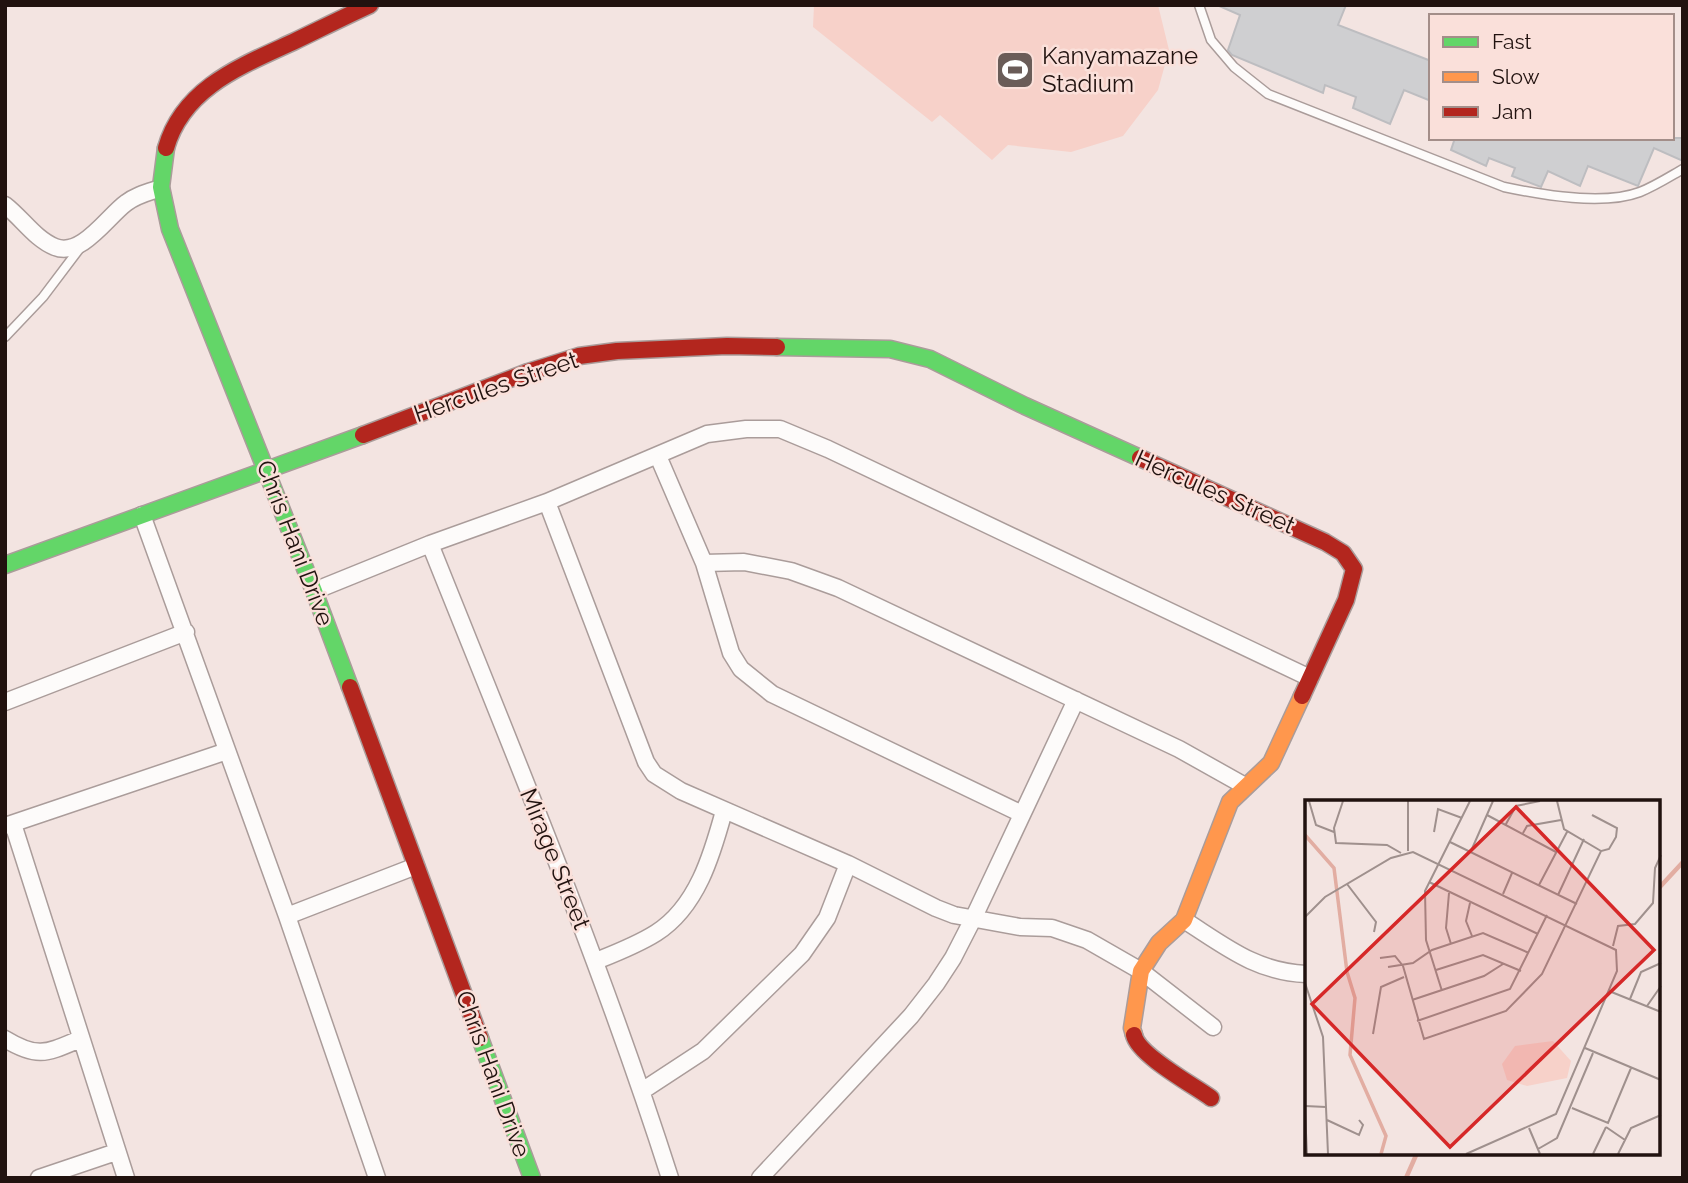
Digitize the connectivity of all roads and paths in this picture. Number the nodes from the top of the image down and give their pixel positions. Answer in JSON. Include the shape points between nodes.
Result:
{"nodes":[{"id":1,"x":1199,"y":5,"type":"edge"},
{"id":2,"x":364,"y":6,"type":"edge"},
{"id":3,"x":1683,"y":169,"type":"edge"},
{"id":4,"x":161,"y":188,"type":"junction"},
{"id":5,"x":5,"y":205,"type":"edge"},
{"id":6,"x":86,"y":240,"type":"junction"},
{"id":7,"x":5,"y":337,"type":"edge"},
{"id":8,"x":659,"y":456,"type":"junction"},
{"id":9,"x":268,"y":471,"type":"junction"},
{"id":10,"x":547,"y":502,"type":"junction"},
{"id":11,"x":142,"y":514,"type":"junction"},
{"id":12,"x":430,"y":544,"type":"junction"},
{"id":13,"x":704,"y":563,"type":"junction"},
{"id":14,"x":5,"y":565,"type":"edge"},
{"id":15,"x":314,"y":591,"type":"junction"},
{"id":16,"x":186,"y":632,"type":"junction"},
{"id":17,"x":1310,"y":678,"type":"junction"},
{"id":18,"x":1076,"y":700,"type":"junction"},
{"id":19,"x":5,"y":702,"type":"edge"},
{"id":20,"x":227,"y":751,"type":"junction"},
{"id":21,"x":1245,"y":786,"type":"junction"},
{"id":22,"x":724,"y":811,"type":"junction"},
{"id":23,"x":1022,"y":814,"type":"junction"},
{"id":24,"x":9,"y":825,"type":"edge"},
{"id":25,"x":848,"y":864,"type":"junction"},
{"id":26,"x":416,"y":866,"type":"junction"},
{"id":27,"x":287,"y":915,"type":"junction"},
{"id":28,"x":973,"y":919,"type":"junction"},
{"id":29,"x":1184,"y":920,"type":"junction"},
{"id":30,"x":596,"y":961,"type":"junction"},
{"id":31,"x":1141,"y":971,"type":"junction"},
{"id":32,"x":1305,"y":974,"type":"edge"},
{"id":33,"x":1213,"y":1027,"type":"dead end"},
{"id":34,"x":5,"y":1039,"type":"edge"},
{"id":35,"x":80,"y":1039,"type":"junction"},
{"id":36,"x":642,"y":1091,"type":"junction"},
{"id":37,"x":1211,"y":1098,"type":"dead end"},
{"id":38,"x":116,"y":1152,"type":"junction"},
{"id":39,"x":39,"y":1178,"type":"edge"},
{"id":40,"x":126,"y":1178,"type":"edge"},
{"id":41,"x":377,"y":1178,"type":"edge"},
{"id":42,"x":532,"y":1178,"type":"edge"},
{"id":43,"x":670,"y":1178,"type":"edge"},
{"id":44,"x":760,"y":1178,"type":"edge"}],
"edges":[{"from":1,"to":3,"type":"lane","via":[[1211,40],[1234,67],[1269,94],[1504,187],[1596,199],[1637,193]]},
{"from":2,"to":4,"type":"street","name":"Chris Hani Drive","via":[[245,64],[189,102],[172,132]]},
{"from":4,"to":6,"type":"street","via":[[136,196]]},
{"from":4,"to":9,"type":"street","name":"Chris Hani Drive","via":[[170,229]]},
{"from":5,"to":6,"type":"street","via":[[57,248],[71,248]]},
{"from":6,"to":7,"type":"lane","via":[[43,297]]},
{"from":8,"to":10,"type":"street"},
{"from":8,"to":13,"type":"street"},
{"from":8,"to":17,"type":"street","via":[[707,434],[780,429]]},
{"from":9,"to":11,"type":"street","name":"Hercules Street"},
{"from":9,"to":15,"type":"street","name":"Chris Hani Drive"},
{"from":9,"to":17,"type":"street","name":"Hercules Street","via":[[475,390],[579,356],[727,346],[890,349],[930,359],[1343,553],[1354,569],[1352,584]]},
{"from":10,"to":12,"type":"street"},
{"from":10,"to":22,"type":"street","via":[[646,762],[664,782]]},
{"from":11,"to":14,"type":"street","name":"Hercules Street"},
{"from":11,"to":16,"type":"street"},
{"from":12,"to":15,"type":"street"},
{"from":12,"to":30,"type":"street","name":"Mirage Street"},
{"from":13,"to":18,"type":"street","via":[[744,562],[791,570]]},
{"from":13,"to":23,"type":"street","via":[[731,653],[754,682]]},
{"from":15,"to":26,"type":"street","name":"Chris Hani Drive"},
{"from":16,"to":19,"type":"street"},
{"from":16,"to":20,"type":"street"},
{"from":17,"to":21,"type":"street","name":"Hercules Street","via":[[1271,763]]},
{"from":18,"to":21,"type":"street"},
{"from":18,"to":23,"type":"street"},
{"from":20,"to":24,"type":"street"},
{"from":20,"to":27,"type":"street"},
{"from":21,"to":29,"type":"street","name":"Hercules Street","via":[[1225,811]]},
{"from":22,"to":25,"type":"street"},
{"from":22,"to":30,"type":"street","via":[[711,858],[688,902],[658,932]]},
{"from":23,"to":28,"type":"street"},
{"from":24,"to":35,"type":"street"},
{"from":25,"to":28,"type":"street","via":[[936,908]]},
{"from":25,"to":36,"type":"street","via":[[827,918],[802,954],[703,1051]]},
{"from":26,"to":27,"type":"street"},
{"from":26,"to":42,"type":"street","name":"Chris Hani Drive"},
{"from":27,"to":41,"type":"street"},
{"from":28,"to":31,"type":"street","via":[[1067,932]]},
{"from":28,"to":44,"type":"street","via":[[928,995]]},
{"from":29,"to":31,"type":"street","via":[[1159,943]]},
{"from":29,"to":32,"type":"street","via":[[1269,970]]},
{"from":30,"to":36,"type":"street","name":"Mirage Street"},
{"from":31,"to":33,"type":"street"},
{"from":31,"to":37,"type":"street","via":[[1132,1028],[1135,1041]]},
{"from":34,"to":35,"type":"street","via":[[31,1052],[50,1052]]},
{"from":35,"to":38,"type":"street"},
{"from":36,"to":43,"type":"street","name":"Mirage Street"},
{"from":38,"to":39,"type":"street"},
{"from":38,"to":40,"type":"street"}]}
